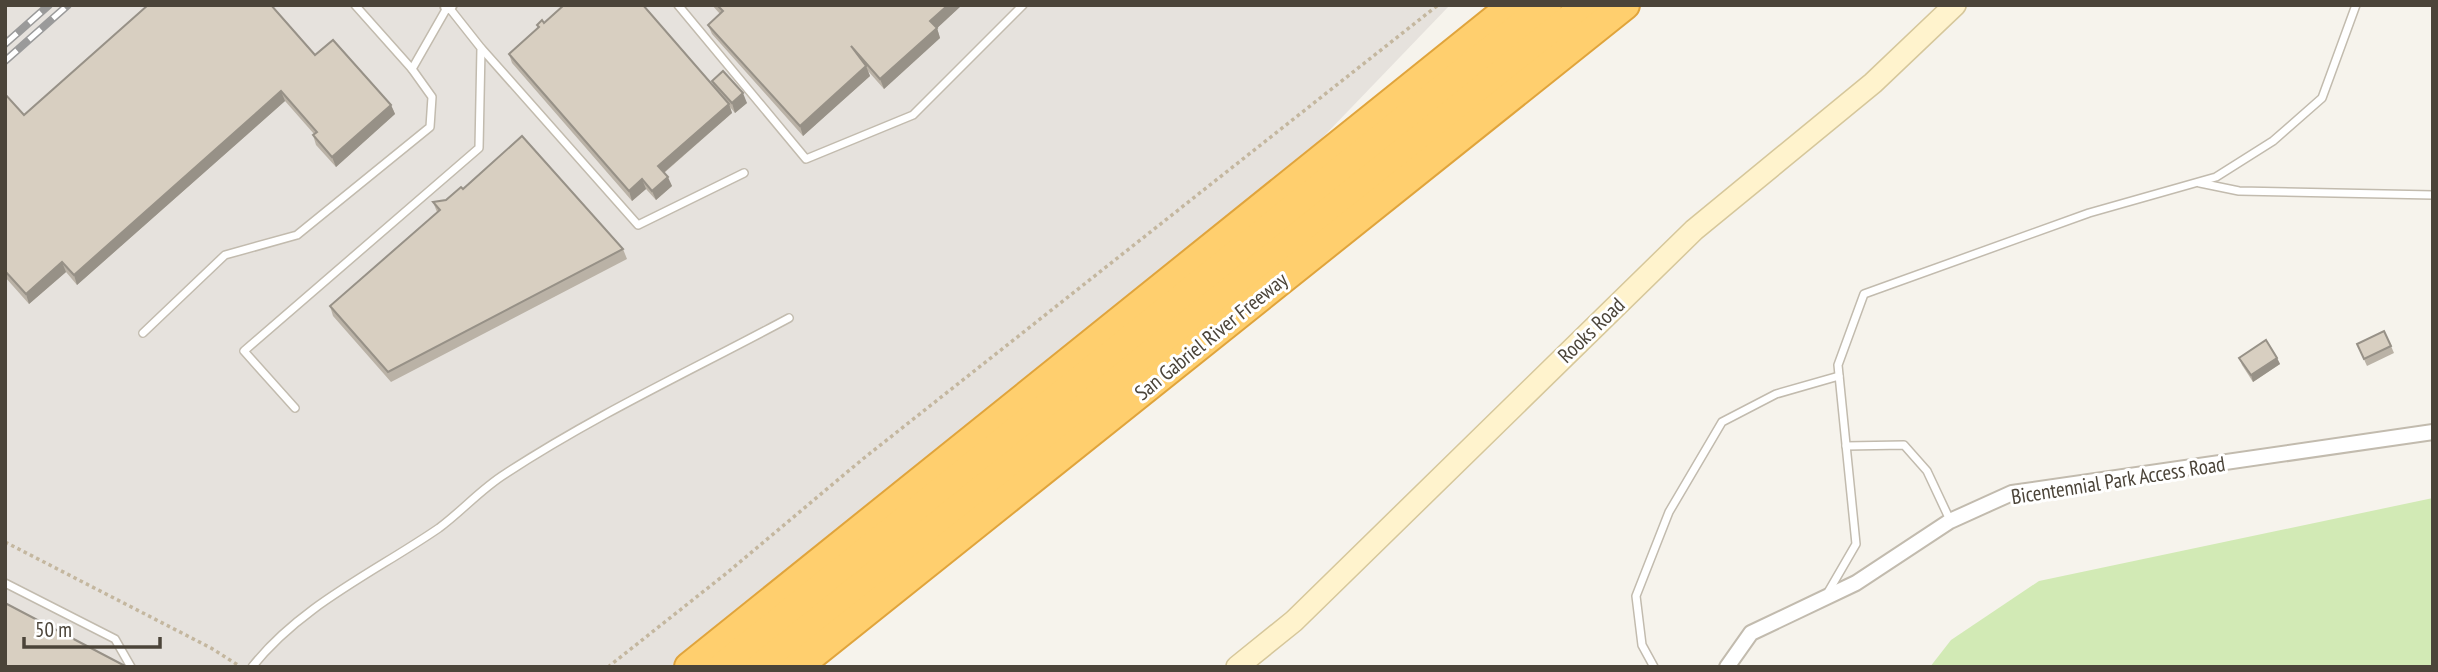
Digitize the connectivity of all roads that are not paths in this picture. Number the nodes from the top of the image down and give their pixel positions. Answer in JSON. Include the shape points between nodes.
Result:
{"nodes":[{"id":1,"x":355,"y":5,"type":"edge"},
{"id":2,"x":678,"y":5,"type":"edge"},
{"id":3,"x":1023,"y":5,"type":"edge"},
{"id":4,"x":1513,"y":5,"type":"edge"},
{"id":5,"x":1548,"y":5,"type":"edge"},
{"id":6,"x":1587,"y":5,"type":"edge"},
{"id":7,"x":1625,"y":5,"type":"edge"},
{"id":8,"x":1955,"y":5,"type":"edge"},
{"id":9,"x":2356,"y":5,"type":"edge"},
{"id":10,"x":448,"y":6,"type":"edge"},
{"id":11,"x":481,"y":48,"type":"junction"},
{"id":12,"x":412,"y":69,"type":"junction"},
{"id":13,"x":744,"y":173,"type":"dead end"},
{"id":14,"x":2197,"y":183,"type":"junction"},
{"id":15,"x":2433,"y":195,"type":"edge"},
{"id":16,"x":789,"y":318,"type":"dead end"},
{"id":17,"x":144,"y":333,"type":"dead end"},
{"id":18,"x":1839,"y":376,"type":"junction"},
{"id":19,"x":295,"y":408,"type":"dead end"},
{"id":20,"x":2433,"y":432,"type":"edge"},
{"id":21,"x":1846,"y":446,"type":"junction"},
{"id":22,"x":1950,"y":521,"type":"junction"},
{"id":23,"x":5,"y":583,"type":"edge"},
{"id":24,"x":1825,"y":598,"type":"junction"},
{"id":25,"x":131,"y":667,"type":"edge"},
{"id":26,"x":252,"y":667,"type":"edge"},
{"id":27,"x":689,"y":667,"type":"edge"},
{"id":28,"x":722,"y":667,"type":"edge"},
{"id":29,"x":760,"y":667,"type":"edge"},
{"id":30,"x":797,"y":667,"type":"edge"},
{"id":31,"x":1237,"y":667,"type":"edge"},
{"id":32,"x":1654,"y":667,"type":"edge"},
{"id":33,"x":1727,"y":667,"type":"edge"}],
"edges":[{"from":1,"to":12,"type":"lane"},
{"from":2,"to":3,"type":"lane","via":[[807,159],[913,115]]},
{"from":4,"to":27,"type":"highway"},
{"from":5,"to":28,"type":"highway"},
{"from":6,"to":29,"type":"highway"},
{"from":7,"to":30,"type":"highway","name":"San Gabriel River Freeway"},
{"from":8,"to":31,"type":"street","name":"Rooks Road","via":[[1873,83],[1694,230],[1294,621]]},
{"from":9,"to":14,"type":"lane","via":[[2322,98],[2273,141],[2216,177]]},
{"from":10,"to":11,"type":"lane"},
{"from":10,"to":12,"type":"lane"},
{"from":11,"to":13,"type":"lane","via":[[638,225]]},
{"from":11,"to":19,"type":"lane","via":[[479,148],[244,351]]},
{"from":12,"to":17,"type":"lane","via":[[432,97],[430,127],[297,235],[225,255]]},
{"from":14,"to":15,"type":"lane","via":[[2239,191]]},
{"from":14,"to":18,"type":"lane","via":[[2090,213],[1864,294],[1838,365]]},
{"from":16,"to":26,"type":"lane","via":[[502,475],[440,527],[332,596],[276,639]]},
{"from":18,"to":21,"type":"lane"},
{"from":18,"to":32,"type":"lane","via":[[1776,394],[1722,422],[1669,512],[1636,596],[1642,645]]},
{"from":20,"to":22,"type":"street","name":"Bicentennial Park Access Road","via":[[2011,493]]},
{"from":21,"to":22,"type":"lane","via":[[1904,444],[1927,471]]},
{"from":21,"to":24,"type":"lane","via":[[1856,544]]},
{"from":22,"to":24,"type":"street","name":"Bicentennial Park Access Road"},
{"from":23,"to":25,"type":"lane","via":[[115,639]]},
{"from":24,"to":33,"type":"street","name":"Bicentennial Park Access Road","via":[[1751,633]]}]}
